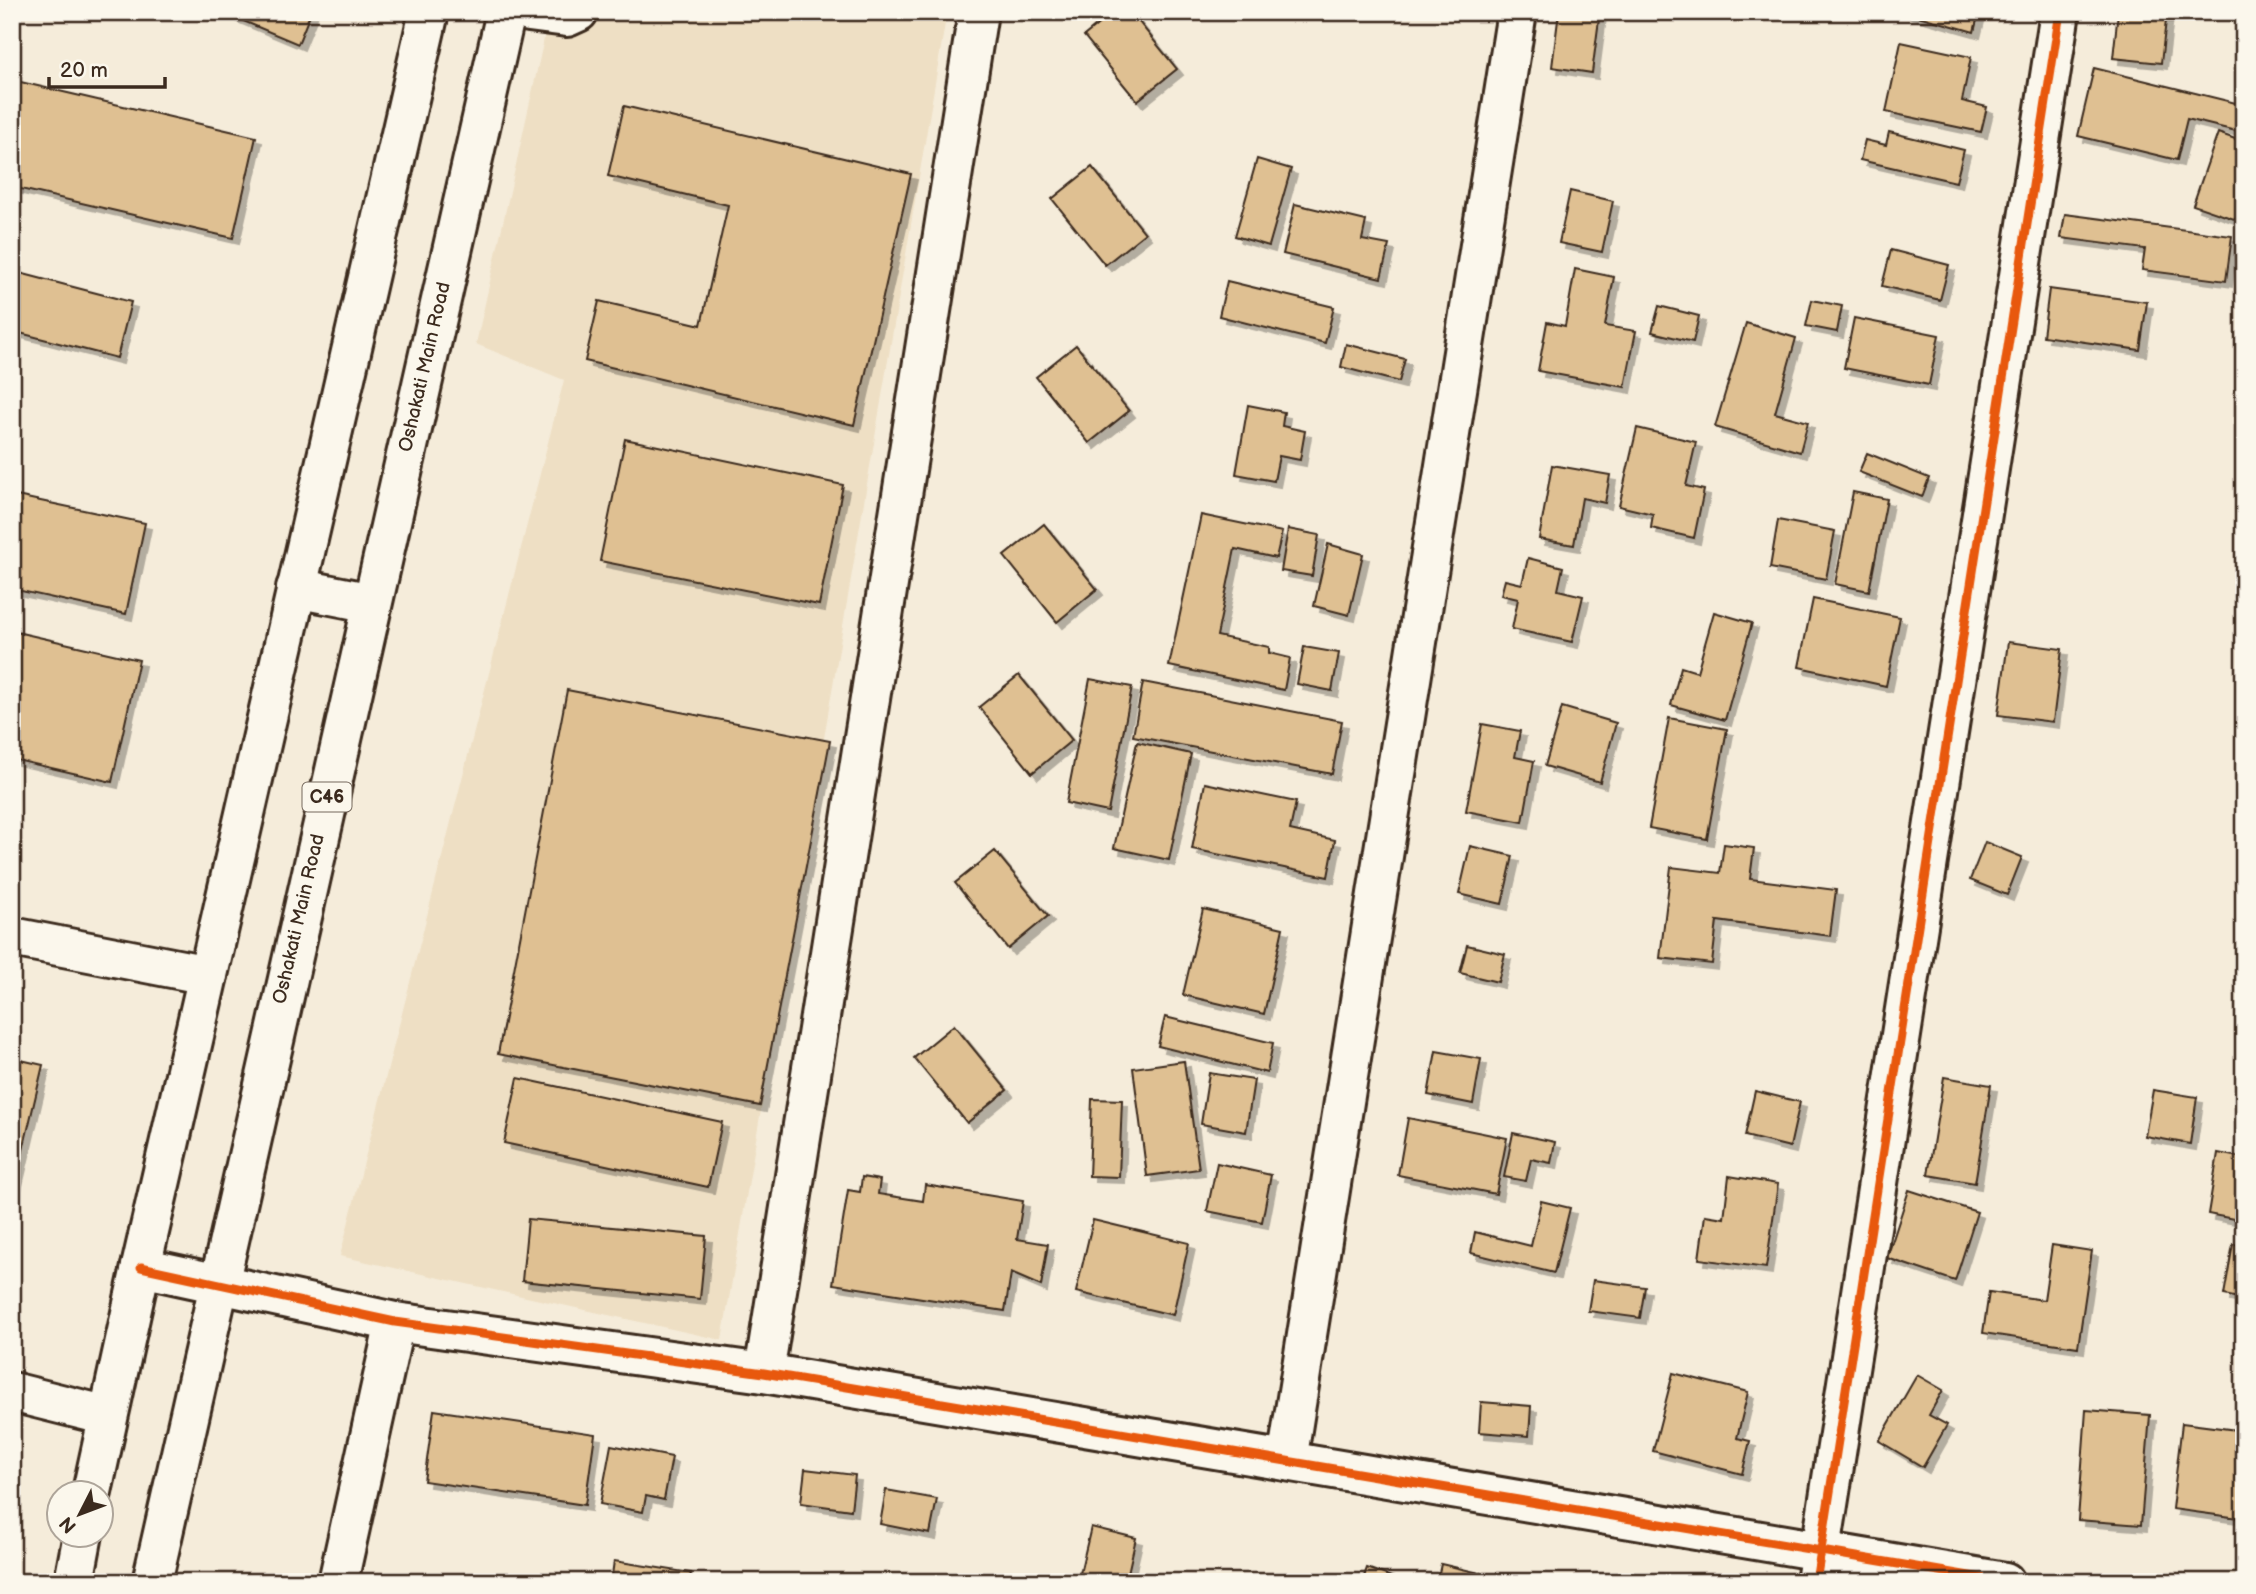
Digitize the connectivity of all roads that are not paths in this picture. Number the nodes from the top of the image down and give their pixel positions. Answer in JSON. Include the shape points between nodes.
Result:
{"nodes":[{"id":1,"x":429,"y":12,"type":"edge"},
{"id":2,"x":506,"y":12,"type":"edge"},
{"id":3,"x":529,"y":12,"type":"edge"},
{"id":4,"x":578,"y":12,"type":"edge"},
{"id":5,"x":978,"y":12,"type":"edge"},
{"id":6,"x":1517,"y":12,"type":"edge"},
{"id":7,"x":2060,"y":12,"type":"edge"},
{"id":8,"x":296,"y":588,"type":"junction"},
{"id":9,"x":372,"y":603,"type":"junction"},
{"id":10,"x":12,"y":937,"type":"edge"},
{"id":11,"x":208,"y":975,"type":"junction"},
{"id":12,"x":141,"y":1267,"type":"junction"},
{"id":13,"x":219,"y":1282,"type":"junction"},
{"id":14,"x":395,"y":1322,"type":"junction"},
{"id":15,"x":764,"y":1373,"type":"junction"},
{"id":16,"x":14,"y":1396,"type":"edge"},
{"id":17,"x":108,"y":1416,"type":"junction"},
{"id":18,"x":1287,"y":1461,"type":"junction"},
{"id":19,"x":95,"y":1478,"type":"edge"},
{"id":20,"x":81,"y":1548,"type":"edge"},
{"id":21,"x":1818,"y":1566,"type":"edge"},
{"id":22,"x":74,"y":1582,"type":"edge"},
{"id":23,"x":152,"y":1582,"type":"edge"},
{"id":24,"x":338,"y":1582,"type":"edge"},
{"id":25,"x":2005,"y":1582,"type":"edge"}],
"edges":[{"from":1,"to":8,"type":"street"},
{"from":2,"to":9,"type":"street","name":"Oshakati Main Road","number":"C46"},
{"from":3,"to":4,"type":"street","via":[[567,17]]},
{"from":5,"to":15,"type":"street"},
{"from":6,"to":18,"type":"street"},
{"from":7,"to":21,"type":"street"},
{"from":8,"to":9,"type":"street"},
{"from":8,"to":11,"type":"street"},
{"from":9,"to":13,"type":"street","name":"Oshakati Main Road","number":"C46"},
{"from":10,"to":11,"type":"street"},
{"from":11,"to":12,"type":"street"},
{"from":12,"to":13,"type":"street"},
{"from":12,"to":17,"type":"street"},
{"from":13,"to":14,"type":"street"},
{"from":13,"to":23,"type":"street","name":"Oshakati Main Road","number":"C46"},
{"from":14,"to":15,"type":"street"},
{"from":14,"to":24,"type":"street"},
{"from":15,"to":18,"type":"street"},
{"from":16,"to":17,"type":"street"},
{"from":17,"to":19,"type":"street"},
{"from":18,"to":21,"type":"street"},
{"from":20,"to":22,"type":"street"},
{"from":21,"to":25,"type":"street"}]}
